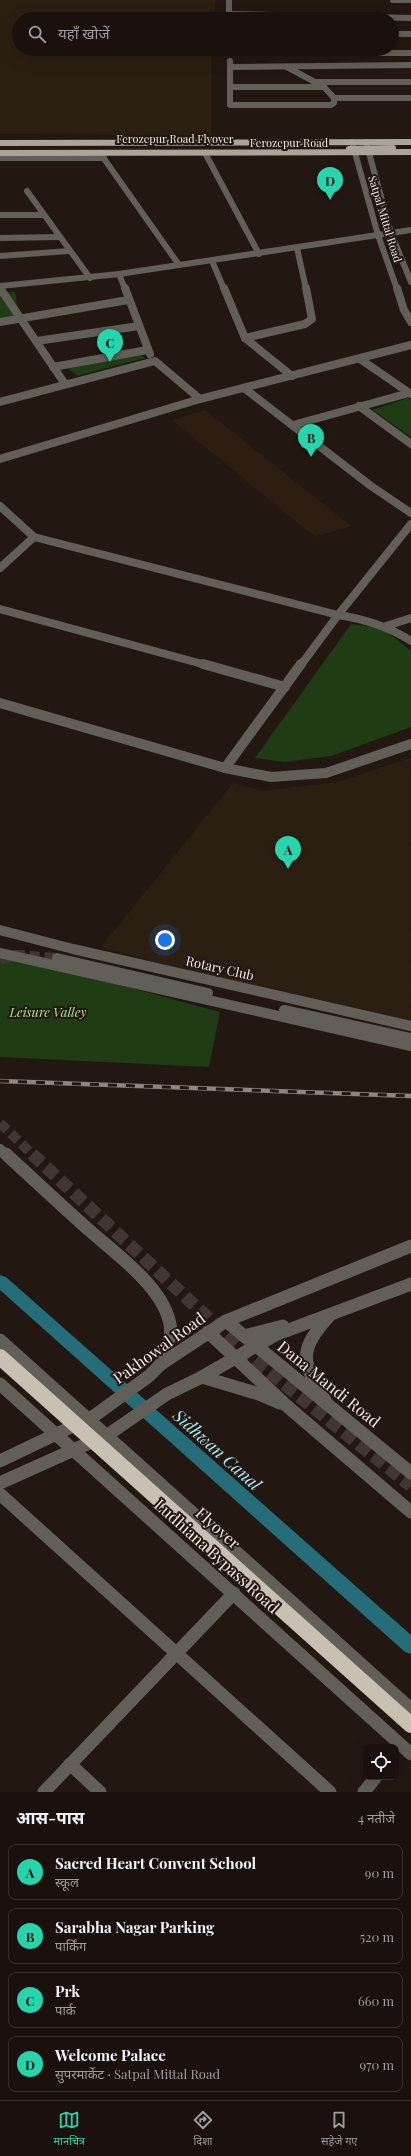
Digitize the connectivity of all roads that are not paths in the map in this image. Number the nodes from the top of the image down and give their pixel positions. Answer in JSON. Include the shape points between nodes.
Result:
{"nodes":[{"id":1,"x":229,"y":0,"type":"edge"},
{"id":2,"x":393,"y":0,"type":"edge"},
{"id":3,"x":411,"y":0,"type":"edge"},
{"id":4,"x":229,"y":12,"type":"edge"},
{"id":5,"x":399,"y":18,"type":"edge"},
{"id":6,"x":411,"y":18,"type":"edge"},
{"id":7,"x":399,"y":34,"type":"edge"},
{"id":8,"x":411,"y":34,"type":"edge"},
{"id":9,"x":399,"y":53,"type":"edge"},
{"id":10,"x":411,"y":53,"type":"edge"},
{"id":11,"x":230,"y":56,"type":"edge"},
{"id":12,"x":252,"y":56,"type":"edge"},
{"id":13,"x":411,"y":65,"type":"edge"},
{"id":14,"x":230,"y":67,"type":"junction"},
{"id":15,"x":286,"y":67,"type":"junction"},
{"id":16,"x":316,"y":82,"type":"junction"},
{"id":17,"x":411,"y":82,"type":"edge"},
{"id":18,"x":230,"y":87,"type":"junction"},
{"id":19,"x":324,"y":87,"type":"junction"},
{"id":20,"x":334,"y":98,"type":"junction"},
{"id":21,"x":411,"y":98,"type":"edge"},
{"id":22,"x":352,"y":142,"type":"junction"},
{"id":23,"x":366,"y":142,"type":"junction"},
{"id":24,"x":411,"y":142,"type":"edge"},
{"id":25,"x":0,"y":144,"type":"edge"},
{"id":26,"x":411,"y":145,"type":"edge"},
{"id":27,"x":411,"y":148,"type":"edge"},
{"id":28,"x":0,"y":149,"type":"edge"},
{"id":29,"x":350,"y":149,"type":"junction"},
{"id":30,"x":369,"y":152,"type":"junction"},
{"id":31,"x":411,"y":152,"type":"edge"},
{"id":32,"x":0,"y":153,"type":"edge"},
{"id":33,"x":205,"y":153,"type":"junction"},
{"id":34,"x":102,"y":156,"type":"junction"},
{"id":35,"x":0,"y":158,"type":"edge"},
{"id":36,"x":27,"y":191,"type":"dead end"},
{"id":37,"x":0,"y":215,"type":"edge"},
{"id":38,"x":43,"y":215,"type":"junction"},
{"id":39,"x":411,"y":230,"type":"edge"},
{"id":40,"x":391,"y":233,"type":"junction"},
{"id":41,"x":378,"y":235,"type":"junction"},
{"id":42,"x":59,"y":237,"type":"junction"},
{"id":43,"x":0,"y":238,"type":"edge"},
{"id":44,"x":297,"y":248,"type":"junction"},
{"id":45,"x":70,"y":251,"type":"junction"},
{"id":46,"x":260,"y":254,"type":"junction"},
{"id":47,"x":0,"y":256,"type":"edge"},
{"id":48,"x":212,"y":261,"type":"junction"},
{"id":49,"x":179,"y":265,"type":"junction"},
{"id":50,"x":119,"y":274,"type":"junction"},
{"id":51,"x":90,"y":278,"type":"junction"},
{"id":52,"x":411,"y":282,"type":"edge"},
{"id":53,"x":0,"y":287,"type":"edge"},
{"id":54,"x":128,"y":300,"type":"junction"},
{"id":55,"x":20,"y":319,"type":"junction"},
{"id":56,"x":0,"y":322,"type":"edge"},
{"id":57,"x":411,"y":322,"type":"edge"},
{"id":58,"x":139,"y":326,"type":"junction"},
{"id":59,"x":245,"y":338,"type":"junction"},
{"id":60,"x":36,"y":341,"type":"junction"},
{"id":61,"x":411,"y":345,"type":"edge"},
{"id":62,"x":147,"y":350,"type":"junction"},
{"id":63,"x":360,"y":359,"type":"junction"},
{"id":64,"x":155,"y":361,"type":"junction"},
{"id":65,"x":53,"y":367,"type":"junction"},
{"id":66,"x":292,"y":376,"type":"junction"},
{"id":67,"x":65,"y":384,"type":"junction"},
{"id":68,"x":244,"y":388,"type":"junction"},
{"id":69,"x":410,"y":393,"type":"edge"},
{"id":70,"x":200,"y":399,"type":"junction"},
{"id":71,"x":0,"y":402,"type":"edge"},
{"id":72,"x":360,"y":406,"type":"junction"},
{"id":73,"x":293,"y":424,"type":"junction"},
{"id":74,"x":411,"y":444,"type":"edge"},
{"id":75,"x":0,"y":460,"type":"edge"},
{"id":76,"x":0,"y":506,"type":"edge"},
{"id":77,"x":411,"y":513,"type":"edge"},
{"id":78,"x":411,"y":524,"type":"edge"},
{"id":79,"x":34,"y":537,"type":"junction"},
{"id":80,"x":0,"y":568,"type":"edge"},
{"id":81,"x":0,"y":609,"type":"edge"},
{"id":82,"x":338,"y":615,"type":"junction"},
{"id":83,"x":411,"y":618,"type":"edge"},
{"id":84,"x":386,"y":626,"type":"junction"},
{"id":85,"x":411,"y":641,"type":"edge"},
{"id":86,"x":285,"y":687,"type":"junction"},
{"id":87,"x":0,"y":703,"type":"edge"},
{"id":88,"x":411,"y":744,"type":"edge"},
{"id":89,"x":225,"y":768,"type":"junction"},
{"id":90,"x":0,"y":930,"type":"edge"},
{"id":91,"x":0,"y":953,"type":"edge"},
{"id":92,"x":57,"y":958,"type":"tunnel mouth"},
{"id":93,"x":411,"y":1026,"type":"edge"},
{"id":94,"x":411,"y":1038,"type":"edge"},
{"id":95,"x":411,"y":1046,"type":"edge"},
{"id":96,"x":0,"y":1149,"type":"edge"},
{"id":97,"x":411,"y":1246,"type":"edge"},
{"id":98,"x":411,"y":1284,"type":"edge"},
{"id":99,"x":333,"y":1312,"type":"junction"},
{"id":100,"x":305,"y":1317,"type":"dead end"},
{"id":101,"x":226,"y":1321,"type":"junction"},
{"id":102,"x":208,"y":1332,"type":"junction"},
{"id":103,"x":244,"y":1336,"type":"junction"},
{"id":104,"x":0,"y":1340,"type":"edge"},
{"id":105,"x":255,"y":1347,"type":"junction"},
{"id":106,"x":0,"y":1357,"type":"edge"},
{"id":107,"x":236,"y":1358,"type":"junction"},
{"id":108,"x":161,"y":1364,"type":"junction"},
{"id":109,"x":202,"y":1377,"type":"junction"},
{"id":110,"x":0,"y":1384,"type":"edge"},
{"id":111,"x":288,"y":1407,"type":"junction"},
{"id":112,"x":330,"y":1407,"type":"junction"},
{"id":113,"x":91,"y":1417,"type":"junction"},
{"id":114,"x":56,"y":1435,"type":"junction"},
{"id":115,"x":107,"y":1435,"type":"junction"},
{"id":116,"x":73,"y":1450,"type":"junction"},
{"id":117,"x":0,"y":1461,"type":"edge"},
{"id":118,"x":411,"y":1473,"type":"edge"},
{"id":119,"x":0,"y":1483,"type":"edge"},
{"id":120,"x":0,"y":1494,"type":"edge"},
{"id":121,"x":411,"y":1512,"type":"edge"},
{"id":122,"x":234,"y":1593,"type":"junction"},
{"id":123,"x":175,"y":1652,"type":"junction"},
{"id":124,"x":411,"y":1709,"type":"edge"},
{"id":125,"x":411,"y":1725,"type":"edge"},
{"id":126,"x":403,"y":1751,"type":"edge"},
{"id":127,"x":70,"y":1764,"type":"junction"},
{"id":128,"x":374,"y":1780,"type":"edge"},
{"id":129,"x":44,"y":1792,"type":"edge"},
{"id":130,"x":100,"y":1792,"type":"edge"},
{"id":131,"x":330,"y":1792,"type":"edge"},
{"id":132,"x":364,"y":1792,"type":"edge"}],
"edges":[{"from":1,"to":4,"type":"street"},
{"from":2,"to":3,"type":"street"},
{"from":5,"to":6,"type":"street"},
{"from":7,"to":8,"type":"street"},
{"from":9,"to":10,"type":"street"},
{"from":11,"to":14,"type":"street"},
{"from":12,"to":15,"type":"street"},
{"from":13,"to":15,"type":"street"},
{"from":14,"to":15,"type":"street"},
{"from":14,"to":18,"type":"street"},
{"from":15,"to":16,"type":"street"},
{"from":16,"to":17,"type":"street"},
{"from":16,"to":19,"type":"street"},
{"from":18,"to":19,"type":"street"},
{"from":18,"to":20,"type":"street","via":[[230,105],[331,105]]},
{"from":19,"to":20,"type":"street"},
{"from":20,"to":21,"type":"street"},
{"from":22,"to":23,"type":"main road"},
{"from":22,"to":25,"type":"main road"},
{"from":22,"to":29,"type":"street","name":"Satpal Mittal Road"},
{"from":23,"to":24,"type":"main road"},
{"from":23,"to":30,"type":"street","name":"Satpal Mittal Road"},
{"from":25,"to":29,"type":"main road","name":"Ferozepur Road Flyover"},
{"from":26,"to":29,"type":"main road","name":"Ferozepur Road","via":[[376,145]]},
{"from":27,"to":29,"type":"main road","name":"Ferozepur Road","bridge":true},
{"from":28,"to":29,"type":"main road","name":"Ferozepur Road Flyover"},
{"from":29,"to":30,"type":"main road","name":"Ferozepur Road"},
{"from":29,"to":33,"type":"main road","name":"Ferozepur Road"},
{"from":29,"to":41,"type":"street","name":"Satpal Mittal Road"},
{"from":30,"to":31,"type":"main road","name":"Ferozepur Road"},
{"from":30,"to":40,"type":"street","name":"Satpal Mittal Road"},
{"from":32,"to":34,"type":"main road","name":"Ferozepur Road"},
{"from":33,"to":34,"type":"main road","name":"Ferozepur Road"},
{"from":33,"to":46,"type":"street"},
{"from":34,"to":35,"type":"street"},
{"from":34,"to":49,"type":"street"},
{"from":36,"to":38,"type":"street"},
{"from":37,"to":38,"type":"street"},
{"from":38,"to":42,"type":"street"},
{"from":39,"to":40,"type":"street"},
{"from":40,"to":41,"type":"street"},
{"from":40,"to":52,"type":"street","name":"Satpal Mittal Road"},
{"from":41,"to":44,"type":"street"},
{"from":41,"to":57,"type":"street","name":"Satpal Mittal Road","via":[[404,310]]},
{"from":42,"to":43,"type":"street"},
{"from":42,"to":45,"type":"street"},
{"from":44,"to":46,"type":"street"},
{"from":44,"to":59,"type":"street","via":[[312,319],[305,324]]},
{"from":45,"to":47,"type":"street"},
{"from":45,"to":51,"type":"street"},
{"from":46,"to":48,"type":"street"},
{"from":48,"to":49,"type":"street"},
{"from":48,"to":59,"type":"street"},
{"from":49,"to":50,"type":"street"},
{"from":50,"to":51,"type":"street"},
{"from":50,"to":54,"type":"street"},
{"from":51,"to":53,"type":"street"},
{"from":53,"to":55,"type":"street"},
{"from":54,"to":55,"type":"street"},
{"from":54,"to":58,"type":"street"},
{"from":55,"to":56,"type":"street"},
{"from":55,"to":60,"type":"street"},
{"from":58,"to":60,"type":"street"},
{"from":58,"to":62,"type":"street"},
{"from":59,"to":66,"type":"street"},
{"from":60,"to":65,"type":"street"},
{"from":61,"to":63,"type":"street"},
{"from":62,"to":64,"type":"street"},
{"from":62,"to":65,"type":"street"},
{"from":63,"to":66,"type":"street"},
{"from":63,"to":69,"type":"street"},
{"from":64,"to":67,"type":"street"},
{"from":64,"to":70,"type":"street"},
{"from":65,"to":67,"type":"street"},
{"from":66,"to":68,"type":"street"},
{"from":67,"to":71,"type":"street"},
{"from":68,"to":70,"type":"street"},
{"from":68,"to":73,"type":"street"},
{"from":69,"to":72,"type":"street"},
{"from":70,"to":75,"type":"street"},
{"from":72,"to":73,"type":"street"},
{"from":72,"to":74,"type":"street"},
{"from":73,"to":77,"type":"street","via":[[371,486]]},
{"from":76,"to":79,"type":"street"},
{"from":78,"to":82,"type":"street"},
{"from":79,"to":80,"type":"street"},
{"from":79,"to":82,"type":"street"},
{"from":81,"to":86,"type":"street"},
{"from":82,"to":84,"type":"street","via":[[369,620]]},
{"from":82,"to":86,"type":"street"},
{"from":83,"to":84,"type":"street"},
{"from":84,"to":85,"type":"street"},
{"from":86,"to":89,"type":"street"},
{"from":87,"to":89,"type":"street"},
{"from":88,"to":89,"type":"street","via":[[326,773],[271,777]]},
{"from":90,"to":93,"type":"street","name":"Rotary Club"},
{"from":91,"to":95,"type":"street"},
{"from":92,"to":94,"type":"street"},
{"from":96,"to":108,"type":"street","via":[[139,1275],[155,1294],[163,1305],[171,1329]]},
{"from":97,"to":101,"type":"street","name":"Pakhowal Road"},
{"from":98,"to":99,"type":"street"},
{"from":99,"to":105,"type":"street","via":[[275,1335]]},
{"from":99,"to":112,"type":"street","via":[[310,1339],[305,1350],[307,1366]]},
{"from":100,"to":103,"type":"street","via":[[275,1329]]},
{"from":101,"to":102,"type":"street","name":"Pakhowal Road"},
{"from":101,"to":103,"type":"street","name":"Dana Mandi Road"},
{"from":102,"to":107,"type":"street"},
{"from":102,"to":108,"type":"street","name":"Pakhowal Road"},
{"from":103,"to":105,"type":"street","name":"Dana Mandi Road"},
{"from":104,"to":113,"type":"street","name":"Ludhiana Bypass Road"},
{"from":105,"to":107,"type":"street"},
{"from":105,"to":112,"type":"street","name":"Dana Mandi Road"},
{"from":106,"to":125,"type":"highway","name":"Flyover","bridge":true},
{"from":107,"to":109,"type":"street"},
{"from":107,"to":111,"type":"street"},
{"from":108,"to":113,"type":"street","name":"Pakhowal Road","via":[[149,1376]]},
{"from":109,"to":111,"type":"street","via":[[259,1394]]},
{"from":109,"to":115,"type":"street","via":[[167,1394]]},
{"from":110,"to":114,"type":"street","name":"Ludhiana Bypass Road"},
{"from":111,"to":121,"type":"street"},
{"from":112,"to":118,"type":"street","name":"Dana Mandi Road"},
{"from":113,"to":114,"type":"street","name":"Pakhowal Road"},
{"from":113,"to":115,"type":"street","name":"Ludhiana Bypass Road"},
{"from":114,"to":116,"type":"street","name":"Ludhiana Bypass Road"},
{"from":114,"to":117,"type":"street","name":"Pakhowal Road"},
{"from":115,"to":116,"type":"street"},
{"from":115,"to":124,"type":"street","name":"Ludhiana Bypass Road"},
{"from":116,"to":119,"type":"street"},
{"from":116,"to":122,"type":"street","name":"Ludhiana Bypass Road"},
{"from":120,"to":123,"type":"street"},
{"from":122,"to":123,"type":"street"},
{"from":122,"to":126,"type":"street","name":"Ludhiana Bypass Road"},
{"from":123,"to":127,"type":"street"},
{"from":123,"to":131,"type":"street"},
{"from":127,"to":129,"type":"street"},
{"from":127,"to":130,"type":"street"},
{"from":128,"to":132,"type":"street"}]}
